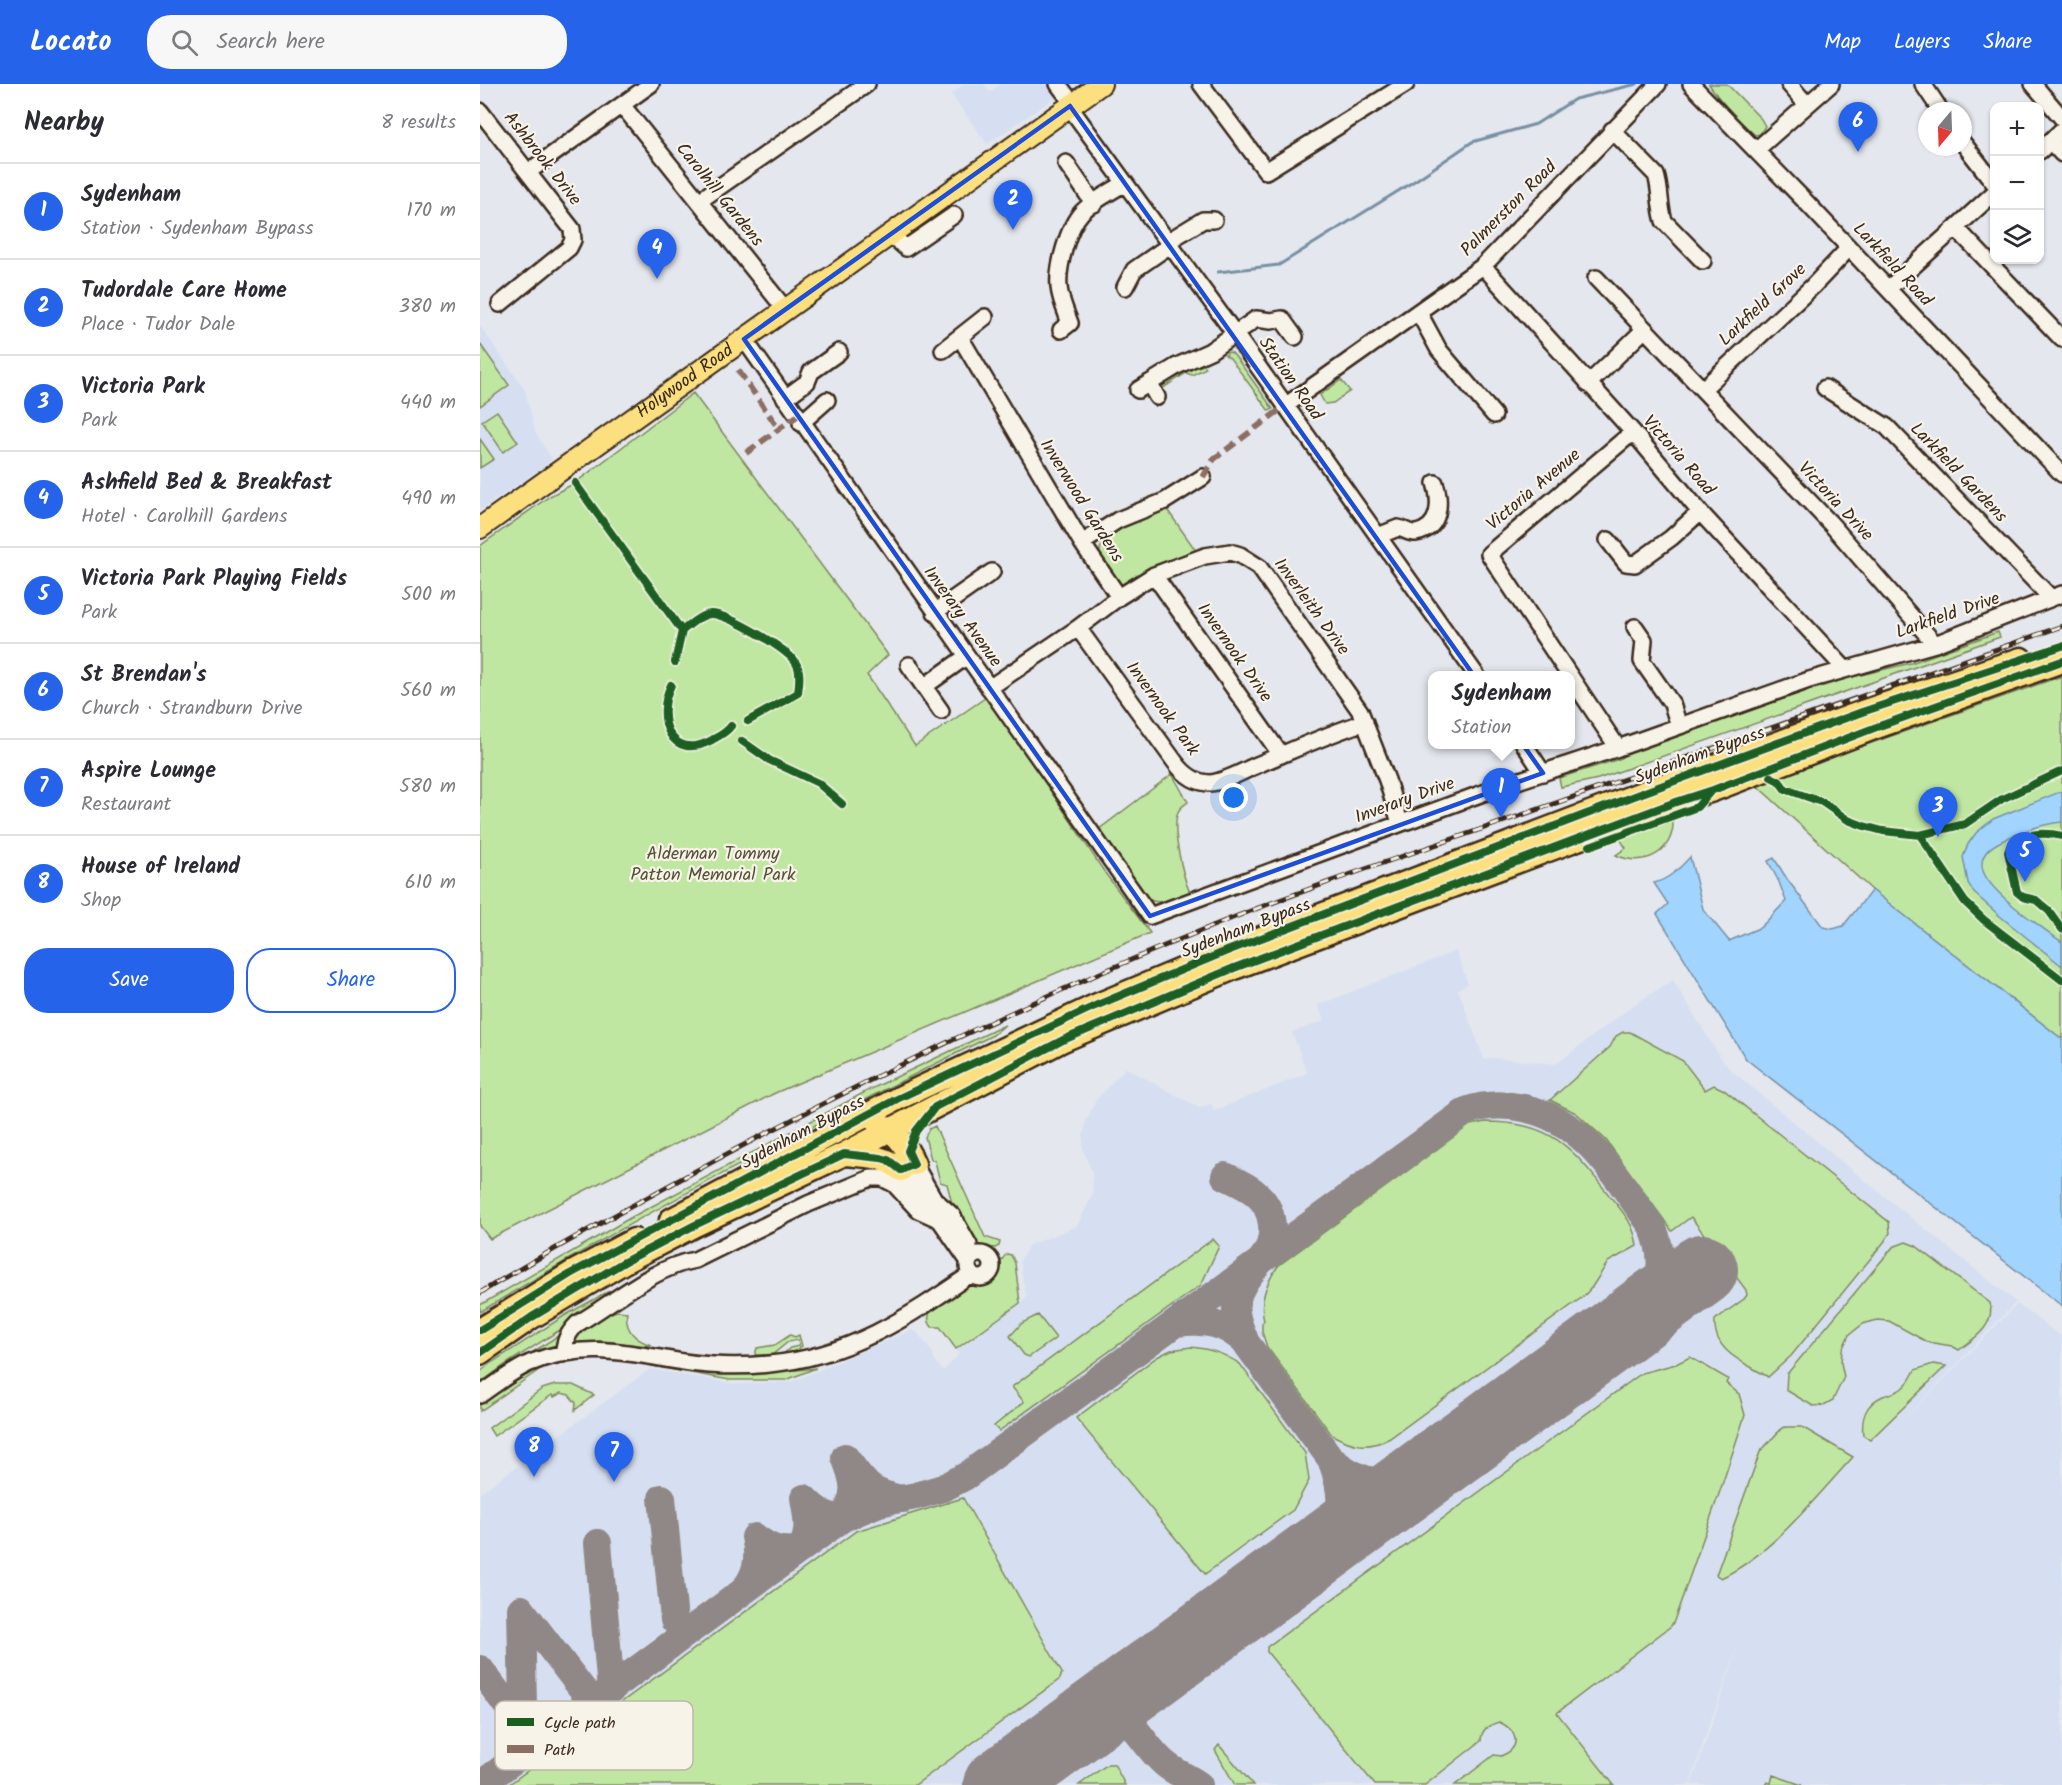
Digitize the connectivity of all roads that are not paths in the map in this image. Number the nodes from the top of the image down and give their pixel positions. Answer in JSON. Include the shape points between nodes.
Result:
{"nodes":[{"id":1,"x":651,"y":84,"type":"edge"},
{"id":2,"x":867,"y":84,"type":"edge"},
{"id":3,"x":1058,"y":84,"type":"edge"},
{"id":4,"x":1101,"y":84,"type":"edge"},
{"id":5,"x":1201,"y":84,"type":"edge"},
{"id":6,"x":1406,"y":84,"type":"edge"},
{"id":7,"x":1658,"y":84,"type":"edge"},
{"id":8,"x":1691,"y":84,"type":"edge"},
{"id":9,"x":1789,"y":84,"type":"edge"},
{"id":10,"x":1832,"y":84,"type":"edge"},
{"id":11,"x":1923,"y":84,"type":"edge"},
{"id":12,"x":2033,"y":84,"type":"edge"},
{"id":13,"x":1935,"y":102,"type":"edge"},
{"id":14,"x":622,"y":105,"type":"junction"},
{"id":15,"x":1072,"y":105,"type":"junction"},
{"id":16,"x":1808,"y":105,"type":"junction"},
{"id":17,"x":480,"y":111,"type":"edge"},
{"id":18,"x":2062,"y":118,"type":"edge"},
{"id":19,"x":1612,"y":130,"type":"junction"},
{"id":20,"x":2062,"y":130,"type":"edge"},
{"id":21,"x":2045,"y":146,"type":"edge"},
{"id":22,"x":1756,"y":150,"type":"junction"},
{"id":23,"x":1972,"y":154,"type":"edge"},
{"id":24,"x":2062,"y":154,"type":"edge"},
{"id":25,"x":1066,"y":163,"type":"dead end"},
{"id":26,"x":528,"y":172,"type":"junction"},
{"id":27,"x":1990,"y":177,"type":"edge"},
{"id":28,"x":1125,"y":183,"type":"junction"},
{"id":29,"x":1990,"y":197,"type":"edge"},
{"id":30,"x":699,"y":201,"type":"junction"},
{"id":31,"x":1094,"y":204,"type":"junction"},
{"id":32,"x":954,"y":214,"type":"dead end"},
{"id":33,"x":1214,"y":220,"type":"dead end"},
{"id":34,"x":1956,"y":228,"type":"junction"},
{"id":35,"x":890,"y":234,"type":"junction"},
{"id":36,"x":1168,"y":243,"type":"junction"},
{"id":37,"x":1849,"y":248,"type":"junction"},
{"id":38,"x":1703,"y":261,"type":"dead end"},
{"id":39,"x":1483,"y":266,"type":"junction"},
{"id":40,"x":1596,"y":278,"type":"dead end"},
{"id":41,"x":1125,"y":287,"type":"dead end"},
{"id":42,"x":1888,"y":289,"type":"junction"},
{"id":43,"x":500,"y":304,"type":"dead end"},
{"id":44,"x":785,"y":309,"type":"junction"},
{"id":45,"x":1419,"y":313,"type":"junction"},
{"id":46,"x":985,"y":317,"type":"dead end"},
{"id":47,"x":1645,"y":329,"type":"junction"},
{"id":48,"x":1061,"y":330,"type":"dead end"},
{"id":49,"x":1235,"y":334,"type":"junction"},
{"id":50,"x":960,"y":337,"type":"junction"},
{"id":51,"x":1295,"y":337,"type":"dead end"},
{"id":52,"x":744,"y":339,"type":"junction"},
{"id":53,"x":2062,"y":339,"type":"edge"},
{"id":54,"x":944,"y":350,"type":"dead end"},
{"id":55,"x":838,"y":352,"type":"dead end"},
{"id":56,"x":1588,"y":384,"type":"junction"},
{"id":57,"x":1825,"y":388,"type":"dead end"},
{"id":58,"x":1703,"y":389,"type":"junction"},
{"id":59,"x":1157,"y":397,"type":"dead end"},
{"id":60,"x":785,"y":398,"type":"junction"},
{"id":61,"x":827,"y":400,"type":"dead end"},
{"id":62,"x":1285,"y":406,"type":"junction"},
{"id":63,"x":1494,"y":415,"type":"dead end"},
{"id":64,"x":801,"y":423,"type":"junction"},
{"id":65,"x":1633,"y":432,"type":"junction"},
{"id":66,"x":2062,"y":474,"type":"edge"},
{"id":67,"x":1203,"y":477,"type":"dead end"},
{"id":68,"x":1442,"y":491,"type":"dead end"},
{"id":69,"x":1700,"y":512,"type":"junction"},
{"id":70,"x":480,"y":528,"type":"edge"},
{"id":71,"x":1378,"y":536,"type":"junction"},
{"id":72,"x":1608,"y":540,"type":"dead end"},
{"id":73,"x":1082,"y":543,"type":"junction"},
{"id":74,"x":992,"y":572,"type":"dead end"},
{"id":75,"x":1154,"y":574,"type":"junction"},
{"id":76,"x":2057,"y":596,"type":"edge"},
{"id":77,"x":1119,"y":597,"type":"junction"},
{"id":78,"x":935,"y":612,"type":"junction"},
{"id":79,"x":1635,"y":627,"type":"dead end"},
{"id":80,"x":1078,"y":628,"type":"junction"},
{"id":81,"x":1935,"y":644,"type":"junction"},
{"id":82,"x":2062,"y":646,"type":"edge"},
{"id":83,"x":967,"y":657,"type":"junction"},
{"id":84,"x":2062,"y":661,"type":"edge"},
{"id":85,"x":909,"y":665,"type":"dead end"},
{"id":86,"x":1845,"y":669,"type":"junction"},
{"id":87,"x":1473,"y":671,"type":"edge"},
{"id":88,"x":1567,"y":671,"type":"edge"},
{"id":89,"x":1575,"y":684,"type":"edge"},
{"id":90,"x":925,"y":686,"type":"junction"},
{"id":91,"x":989,"y":688,"type":"junction"},
{"id":92,"x":941,"y":711,"type":"dead end"},
{"id":93,"x":1365,"y":722,"type":"junction"},
{"id":94,"x":1679,"y":726,"type":"junction"},
{"id":95,"x":1618,"y":748,"type":"junction"},
{"id":96,"x":1527,"y":749,"type":"edge"},
{"id":97,"x":1281,"y":755,"type":"junction"},
{"id":98,"x":1543,"y":773,"type":"junction"},
{"id":99,"x":1400,"y":823,"type":"junction"},
{"id":100,"x":1149,"y":916,"type":"joint"},
{"id":101,"x":935,"y":1107,"type":"junction"},
{"id":102,"x":847,"y":1127,"type":"junction"},
{"id":103,"x":890,"y":1130,"type":"junction"},
{"id":104,"x":843,"y":1154,"type":"junction"},
{"id":105,"x":908,"y":1162,"type":"junction"},
{"id":106,"x":940,"y":1220,"type":"junction"},
{"id":107,"x":972,"y":1264,"type":"junction"},
{"id":108,"x":480,"y":1330,"type":"edge"},
{"id":109,"x":480,"y":1353,"type":"edge"},
{"id":110,"x":562,"y":1354,"type":"junction"},
{"id":111,"x":480,"y":1395,"type":"edge"}],
"edges":[{"from":1,"to":14,"type":"street"},
{"from":2,"to":30,"type":"street"},
{"from":3,"to":15,"type":"street","name":"Station Road"},
{"from":4,"to":15,"type":"main road","name":"Holywood Road"},
{"from":5,"to":6,"type":"street","via":[[1266,171]]},
{"from":7,"to":19,"type":"street","name":"Palmerston Road"},
{"from":8,"to":22,"type":"street","name":"Larkfield Road"},
{"from":9,"to":16,"type":"street"},
{"from":10,"to":16,"type":"street"},
{"from":11,"to":13,"type":"street"},
{"from":12,"to":18,"type":"street"},
{"from":14,"to":26,"type":"street"},
{"from":14,"to":30,"type":"street","name":"Carolhill Gardens"},
{"from":15,"to":28,"type":"street","name":"Station Road"},
{"from":15,"to":35,"type":"main road","name":"Holywood Road"},
{"from":16,"to":22,"type":"street"},
{"from":17,"to":26,"type":"street","name":"Ashbrook Drive"},
{"from":19,"to":38,"type":"street","via":[[1656,175],[1664,221]]},
{"from":19,"to":39,"type":"street","name":"Palmerston Road"},
{"from":20,"to":21,"type":"street"},
{"from":21,"to":24,"type":"street"},
{"from":22,"to":37,"type":"street","name":"Larkfield Road"},
{"from":23,"to":27,"type":"street"},
{"from":25,"to":31,"type":"street"},
{"from":26,"to":43,"type":"street","name":"Ashbrook Drive","via":[[572,229],[573,240],[566,251]]},
{"from":28,"to":31,"type":"street"},
{"from":28,"to":36,"type":"street","name":"Station Road"},
{"from":29,"to":34,"type":"street"},
{"from":30,"to":44,"type":"street","name":"Carolhill Gardens"},
{"from":31,"to":48,"type":"street","via":[[1076,220],[1064,254],[1058,285],[1070,323]]},
{"from":32,"to":35,"type":"street","via":[[906,248]]},
{"from":33,"to":36,"type":"street","via":[[1203,220]]},
{"from":34,"to":42,"type":"street"},
{"from":34,"to":53,"type":"street"},
{"from":35,"to":44,"type":"main road","name":"Holywood Road"},
{"from":36,"to":41,"type":"street","via":[[1134,270]]},
{"from":36,"to":49,"type":"street","name":"Station Road"},
{"from":37,"to":42,"type":"street","name":"Larkfield Road"},
{"from":37,"to":58,"type":"street","name":"Larkfield Grove"},
{"from":39,"to":45,"type":"street","name":"Palmerston Road"},
{"from":39,"to":56,"type":"street","name":"Victoria Road"},
{"from":40,"to":47,"type":"street","name":"Victoria Drive"},
{"from":42,"to":66,"type":"street","name":"Larkfield Road"},
{"from":44,"to":52,"type":"main road","name":"Holywood Road"},
{"from":45,"to":62,"type":"street","name":"Palmerston Road"},
{"from":45,"to":63,"type":"street","via":[[1439,350]]},
{"from":46,"to":50,"type":"street"},
{"from":47,"to":56,"type":"street"},
{"from":47,"to":58,"type":"street","name":"Victoria Drive"},
{"from":49,"to":51,"type":"street","via":[[1256,318],[1282,319]]},
{"from":49,"to":59,"type":"street","via":[[1143,387]]},
{"from":49,"to":62,"type":"street","name":"Station Road"},
{"from":50,"to":54,"type":"street"},
{"from":50,"to":73,"type":"street","name":"Inverwood Gardens","via":[[1006,429]]},
{"from":52,"to":60,"type":"street","name":"Inverary Avenue"},
{"from":52,"to":70,"type":"main road","name":"Holywood Road"},
{"from":55,"to":60,"type":"street"},
{"from":56,"to":65,"type":"street","name":"Victoria Road"},
{"from":57,"to":76,"type":"street","name":"Larkfield Gardens","via":[[1887,427]]},
{"from":58,"to":81,"type":"street","name":"Victoria Drive","via":[[1831,524]]},
{"from":60,"to":64,"type":"street","name":"Inverary Avenue"},
{"from":61,"to":64,"type":"street"},
{"from":62,"to":71,"type":"street","name":"Station Road"},
{"from":64,"to":78,"type":"street","name":"Inverary Avenue"},
{"from":65,"to":69,"type":"street","name":"Victoria Road"},
{"from":65,"to":88,"type":"street","name":"Victoria Avenue","via":[[1489,554]]},
{"from":67,"to":73,"type":"street"},
{"from":68,"to":71,"type":"street","via":[[1436,519],[1427,528],[1417,533],[1398,528]]},
{"from":69,"to":72,"type":"street","via":[[1635,564],[1626,563]]},
{"from":69,"to":86,"type":"street","name":"Victoria Road"},
{"from":71,"to":87,"type":"street","name":"Station Road"},
{"from":73,"to":77,"type":"street","name":"Inverwood Gardens"},
{"from":74,"to":78,"type":"street"},
{"from":75,"to":77,"type":"street","name":"Inverleith Drive"},
{"from":75,"to":93,"type":"street","name":"Inverleith Drive","via":[[1205,556],[1230,552],[1251,561],[1353,699]]},
{"from":75,"to":97,"type":"street","name":"Invernook Drive"},
{"from":76,"to":81,"type":"street","name":"Larkfield Drive"},
{"from":77,"to":80,"type":"street","name":"Inverleith Drive"},
{"from":78,"to":83,"type":"street","name":"Inverary Avenue"},
{"from":79,"to":94,"type":"street","via":[[1644,640],[1642,661],[1672,704]]},
{"from":80,"to":91,"type":"street","name":"Inverleith Drive"},
{"from":80,"to":97,"type":"street","name":"Invernook Park","via":[[1189,776],[1210,783]]},
{"from":81,"to":86,"type":"street","name":"Larkfield Drive"},
{"from":82,"to":102,"type":"highway","name":"Sydenham Bypass","via":[[1862,712],[1227,951],[1057,1023]]},
{"from":83,"to":90,"type":"street"},
{"from":83,"to":91,"type":"street","name":"Inverary Avenue"},
{"from":84,"to":101,"type":"highway","name":"Sydenham Bypass","via":[[1672,802],[1234,968],[1063,1040]]},
{"from":85,"to":90,"type":"street"},
{"from":86,"to":94,"type":"street","name":"Inverary Drive"},
{"from":89,"to":95,"type":"street","name":"Victoria Avenue"},
{"from":90,"to":92,"type":"street"},
{"from":91,"to":100,"type":"street","name":"Inverary Avenue"},
{"from":93,"to":97,"type":"street","name":"Invernook Park"},
{"from":93,"to":99,"type":"street","name":"Inverleith Drive"},
{"from":94,"to":95,"type":"street","name":"Inverary Drive"},
{"from":95,"to":98,"type":"street","name":"Inverary Drive"},
{"from":96,"to":98,"type":"street"},
{"from":98,"to":99,"type":"street","name":"Inverary Drive"},
{"from":99,"to":100,"type":"street","name":"Inverary Drive"},
{"from":101,"to":103,"type":"highway","name":"Sydenham Bypass"},
{"from":101,"to":105,"type":"highway","via":[[916,1131]]},
{"from":102,"to":103,"type":"highway","via":[[874,1124]]},
{"from":102,"to":108,"type":"highway","name":"Sydenham Bypass","via":[[570,1274]]},
{"from":103,"to":104,"type":"highway","name":"Sydenham Bypass"},
{"from":103,"to":105,"type":"highway"},
{"from":104,"to":105,"type":"highway"},
{"from":104,"to":109,"type":"highway","name":"Sydenham Bypass","via":[[624,1262]]},
{"from":105,"to":106,"type":"street"},
{"from":105,"to":107,"type":"street","via":[[934,1199],[952,1215]]},
{"from":106,"to":107,"type":"street"},
{"from":106,"to":110,"type":"street","via":[[918,1210],[894,1184],[882,1178],[863,1180],[644,1282],[577,1324],[569,1332]]},
{"from":107,"to":110,"type":"street","via":[[914,1313],[841,1349],[788,1362],[714,1366],[606,1350]]},
{"from":110,"to":111,"type":"street","via":[[527,1364]]}]}
